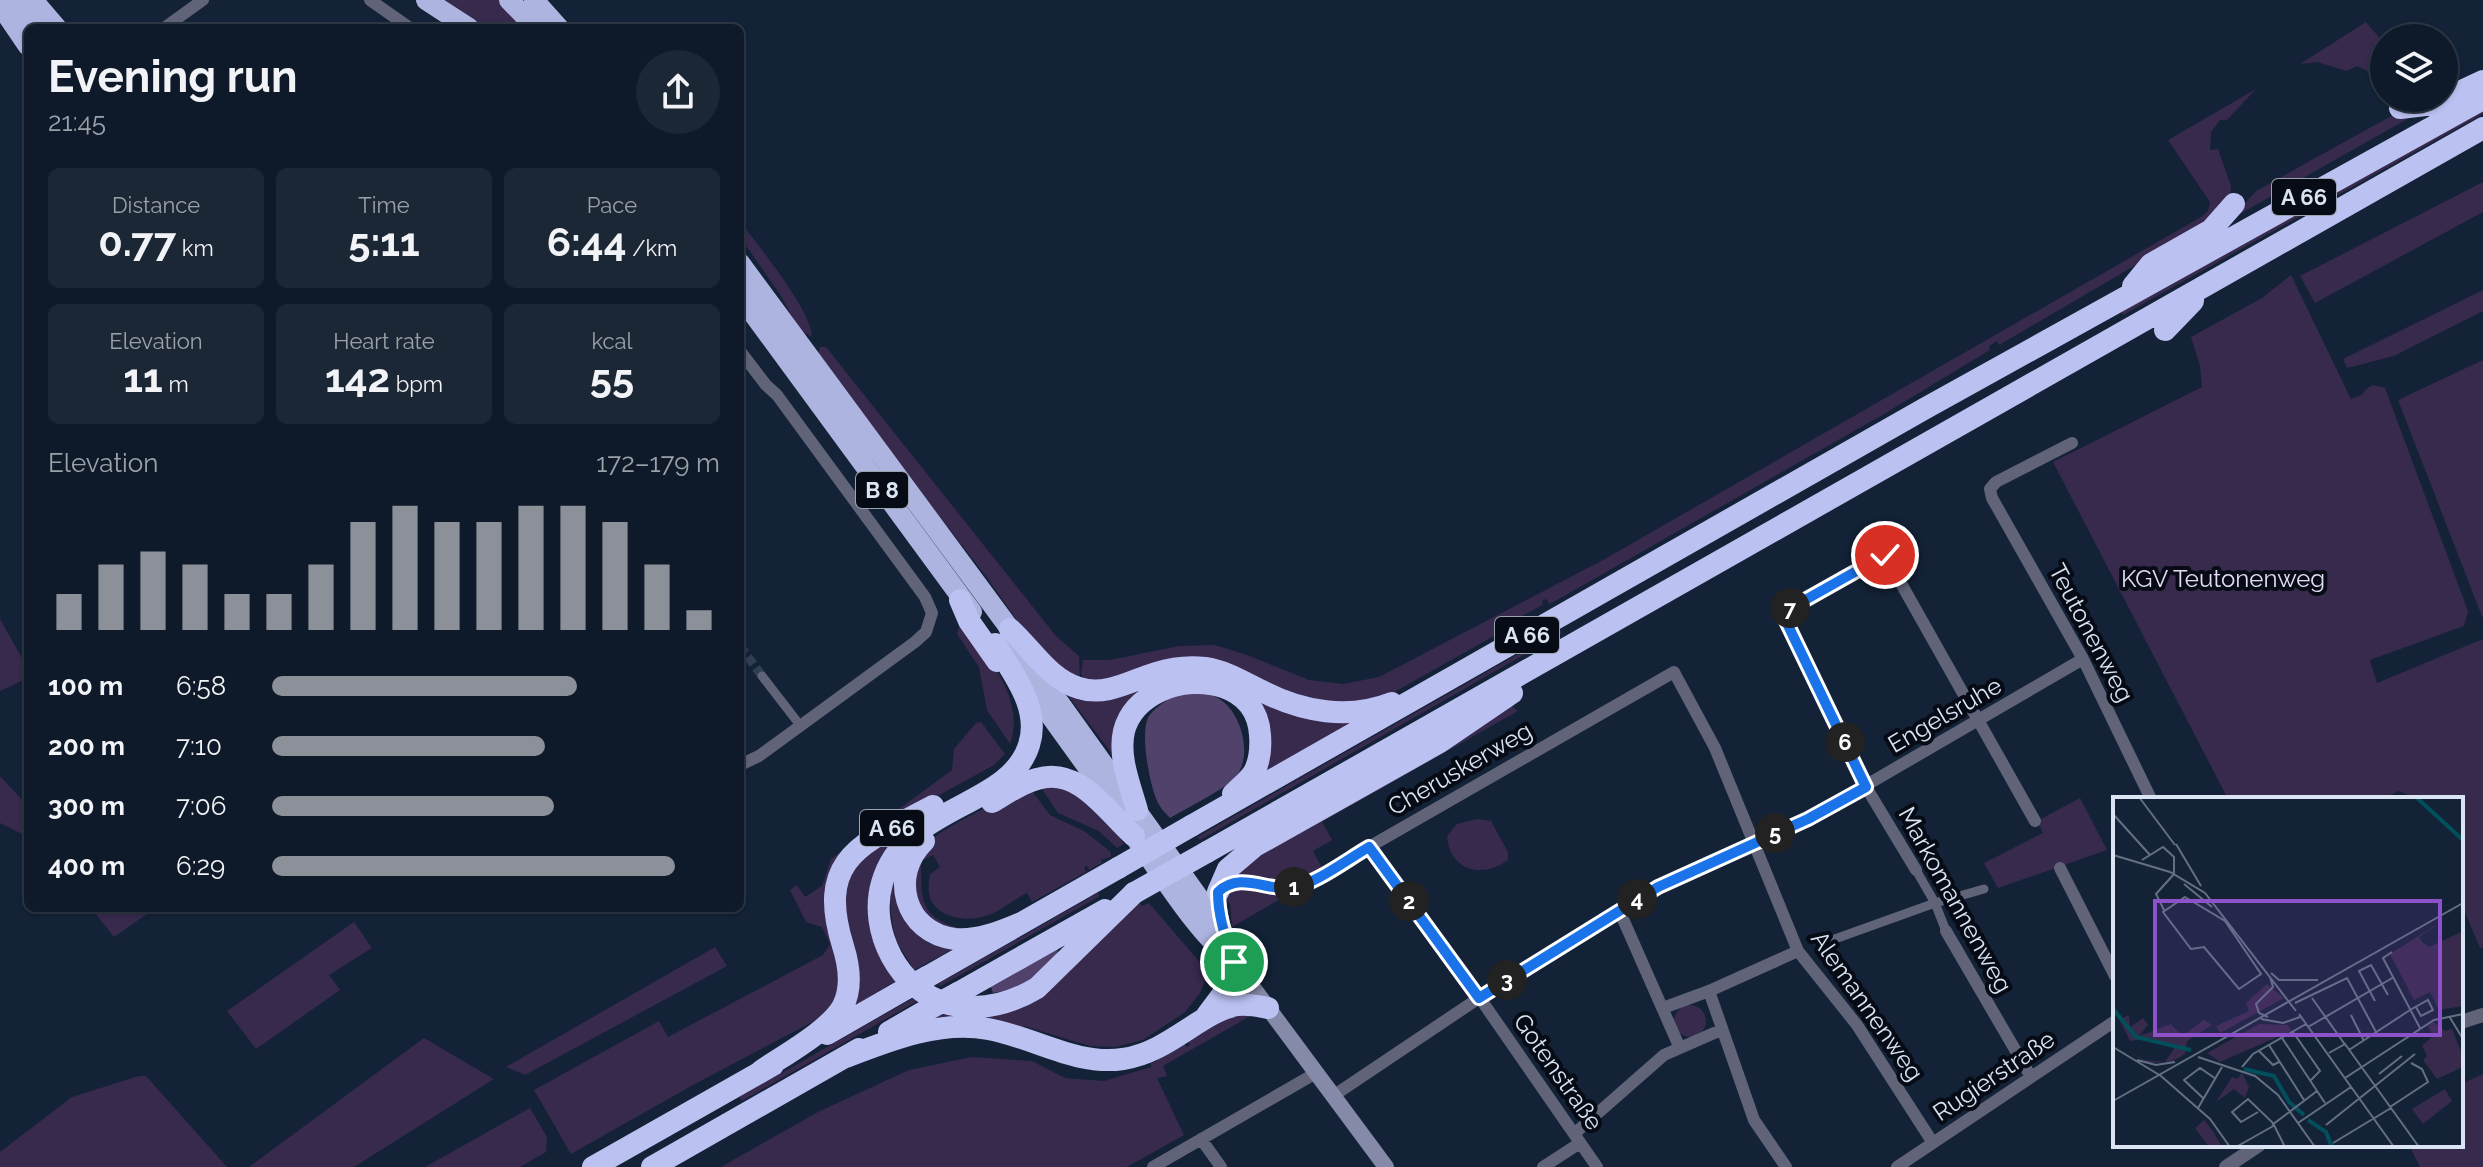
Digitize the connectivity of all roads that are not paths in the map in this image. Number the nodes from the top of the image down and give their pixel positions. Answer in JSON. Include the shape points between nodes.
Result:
{"nodes":[{"id":1,"x":15,"y":0,"type":"edge"},
{"id":2,"x":203,"y":0,"type":"edge"},
{"id":3,"x":370,"y":0,"type":"edge"},
{"id":4,"x":426,"y":0,"type":"edge"},
{"id":5,"x":509,"y":0,"type":"edge"},
{"id":6,"x":534,"y":0,"type":"edge"},
{"id":7,"x":0,"y":5,"type":"edge"},
{"id":8,"x":46,"y":20,"type":"edge"},
{"id":9,"x":170,"y":24,"type":"edge"},
{"id":10,"x":404,"y":24,"type":"edge"},
{"id":11,"x":463,"y":24,"type":"edge"},
{"id":12,"x":532,"y":24,"type":"edge"},
{"id":13,"x":555,"y":24,"type":"edge"},
{"id":14,"x":24,"y":26,"type":"edge"},
{"id":15,"x":24,"y":40,"type":"edge"},
{"id":16,"x":2483,"y":81,"type":"edge"},
{"id":17,"x":2458,"y":93,"type":"edge"},
{"id":18,"x":2483,"y":99,"type":"edge"},
{"id":19,"x":2483,"y":128,"type":"edge"},
{"id":20,"x":2234,"y":204,"type":"dead end"},
{"id":21,"x":744,"y":269,"type":"edge"},
{"id":22,"x":2211,"y":283,"type":"junction"},
{"id":23,"x":2125,"y":296,"type":"junction"},
{"id":24,"x":744,"y":302,"type":"edge"},
{"id":25,"x":2165,"y":330,"type":"dead end"},
{"id":26,"x":744,"y":356,"type":"edge"},
{"id":27,"x":1997,"y":423,"type":"dead end"},
{"id":28,"x":1935,"y":439,"type":"junction"},
{"id":29,"x":2072,"y":443,"type":"dead end"},
{"id":30,"x":960,"y":600,"type":"junction"},
{"id":31,"x":1597,"y":631,"type":"junction"},
{"id":32,"x":1003,"y":637,"type":"junction"},
{"id":33,"x":2083,"y":659,"type":"junction"},
{"id":34,"x":1674,"y":672,"type":"joint"},
{"id":35,"x":762,"y":676,"type":"tunnel mouth"},
{"id":36,"x":1442,"y":684,"type":"junction"},
{"id":37,"x":796,"y":720,"type":"dead end"},
{"id":38,"x":1978,"y":720,"type":"junction"},
{"id":39,"x":744,"y":763,"type":"edge"},
{"id":40,"x":1866,"y":787,"type":"junction"},
{"id":41,"x":2150,"y":797,"type":"edge"},
{"id":42,"x":1137,"y":810,"type":"junction"},
{"id":43,"x":2035,"y":821,"type":"dead end"},
{"id":44,"x":1191,"y":826,"type":"junction"},
{"id":45,"x":1134,"y":836,"type":"junction"},
{"id":46,"x":1753,"y":843,"type":"junction"},
{"id":47,"x":1369,"y":847,"type":"junction"},
{"id":48,"x":2060,"y":868,"type":"dead end"},
{"id":49,"x":1916,"y":870,"type":"joint"},
{"id":50,"x":1984,"y":889,"type":"dead end"},
{"id":51,"x":1218,"y":892,"type":"junction"},
{"id":52,"x":1134,"y":893,"type":"junction"},
{"id":53,"x":1935,"y":903,"type":"junction"},
{"id":54,"x":1619,"y":910,"type":"junction"},
{"id":55,"x":1021,"y":923,"type":"junction"},
{"id":56,"x":1222,"y":930,"type":"junction"},
{"id":57,"x":1946,"y":931,"type":"joint"},
{"id":58,"x":1832,"y":940,"type":"dead end"},
{"id":59,"x":1802,"y":950,"type":"junction"},
{"id":60,"x":1233,"y":960,"type":"junction"},
{"id":61,"x":2113,"y":972,"type":"edge"},
{"id":62,"x":1709,"y":991,"type":"junction"},
{"id":63,"x":1479,"y":998,"type":"junction"},
{"id":64,"x":1268,"y":1008,"type":"junction"},
{"id":65,"x":1663,"y":1008,"type":"junction"},
{"id":66,"x":2483,"y":1015,"type":"edge"},
{"id":67,"x":2463,"y":1021,"type":"edge"},
{"id":68,"x":2113,"y":1022,"type":"edge"},
{"id":69,"x":1194,"y":1027,"type":"junction"},
{"id":70,"x":1721,"y":1030,"type":"junction"},
{"id":71,"x":1679,"y":1046,"type":"junction"},
{"id":72,"x":846,"y":1057,"type":"junction"},
{"id":73,"x":761,"y":1071,"type":"junction"},
{"id":74,"x":1316,"y":1073,"type":"junction"},
{"id":75,"x":2031,"y":1077,"type":"junction"},
{"id":76,"x":1333,"y":1096,"type":"junction"},
{"id":77,"x":1201,"y":1139,"type":"junction"},
{"id":78,"x":1577,"y":1139,"type":"junction"},
{"id":79,"x":1933,"y":1143,"type":"junction"},
{"id":80,"x":2256,"y":1147,"type":"edge"},
{"id":81,"x":593,"y":1167,"type":"edge"},
{"id":82,"x":652,"y":1167,"type":"edge"},
{"id":83,"x":1153,"y":1167,"type":"edge"},
{"id":84,"x":1221,"y":1167,"type":"edge"},
{"id":85,"x":1386,"y":1167,"type":"edge"},
{"id":86,"x":1543,"y":1167,"type":"edge"},
{"id":87,"x":1597,"y":1167,"type":"edge"},
{"id":88,"x":1786,"y":1167,"type":"edge"},
{"id":89,"x":1897,"y":1167,"type":"edge"},
{"id":90,"x":2226,"y":1167,"type":"edge"}],
"edges":[{"from":1,"to":8,"type":"highway"},
{"from":1,"to":14,"type":"highway"},
{"from":2,"to":9,"type":"street"},
{"from":3,"to":10,"type":"street"},
{"from":4,"to":11,"type":"highway"},
{"from":5,"to":12,"type":"highway"},
{"from":6,"to":13,"type":"highway"},
{"from":7,"to":15,"type":"highway"},
{"from":16,"to":17,"type":"highway"},
{"from":18,"to":23,"type":"highway","number":"A 66"},
{"from":19,"to":22,"type":"highway","number":"A 66"},
{"from":20,"to":23,"type":"highway","via":[[2211,230],[2151,264]]},
{"from":21,"to":32,"type":"highway","number":"B 8"},
{"from":22,"to":25,"type":"highway"},
{"from":22,"to":28,"type":"highway","number":"A 66"},
{"from":23,"to":36,"type":"highway","number":"A 66"},
{"from":24,"to":30,"type":"highway","number":"B 8"},
{"from":26,"to":39,"type":"street","via":[[932,613],[926,632],[915,642]]},
{"from":27,"to":28,"type":"highway"},
{"from":28,"to":31,"type":"highway","number":"A 66"},
{"from":29,"to":33,"type":"street","name":"Teutonenweg","via":[[1990,489]]},
{"from":30,"to":32,"type":"highway","number":"B 8"},
{"from":30,"to":73,"type":"highway","number":"A 66","via":[[1012,688],[1021,722],[1014,745],[983,779],[854,853],[837,879],[834,895],[849,975],[844,1004],[828,1023]]},
{"from":31,"to":51,"type":"highway","via":[[1440,742],[1255,846],[1228,869]]},
{"from":31,"to":52,"type":"highway","number":"A 66","bridge":true},
{"from":32,"to":36,"type":"highway","via":[[1028,645],[1055,676],[1084,690],[1109,689],[1170,669],[1201,668],[1230,675],[1295,706],[1343,712],[1383,706]]},
{"from":32,"to":42,"type":"highway","number":"B 8","via":[[1029,661]]},
{"from":32,"to":45,"type":"highway","number":"B 8","via":[[1024,678]]},
{"from":32,"to":52,"type":"highway","number":"A 66","via":[[1030,709],[1029,744],[1006,778],[936,818],[895,854],[879,897],[879,920],[889,952],[905,976],[934,998],[959,1006],[996,1006],[1037,988]]},
{"from":33,"to":38,"type":"street","name":"Engelsruhe"},
{"from":33,"to":41,"type":"street","name":"Teutonenweg"},
{"from":34,"to":46,"type":"street","name":"Alemannenweg","via":[[1715,748]]},
{"from":34,"to":47,"type":"street","name":"Cheruskerweg"},
{"from":35,"to":37,"type":"street"},
{"from":36,"to":44,"type":"highway","number":"A 66"},
{"from":38,"to":40,"type":"street","name":"Engelsruhe"},
{"from":38,"to":40,"type":"street","name":"Markomannenweg","via":[[1885,555],[1782,613]]},
{"from":38,"to":43,"type":"street"},
{"from":40,"to":46,"type":"street","name":"Engelsruhe"},
{"from":40,"to":49,"type":"street","name":"Markomannenweg"},
{"from":42,"to":44,"type":"highway","via":[[1123,757],[1129,719],[1138,706],[1164,689],[1192,682],[1219,685],[1243,698],[1253,712],[1261,749],[1247,781]]},
{"from":42,"to":56,"type":"highway","number":"B 8"},
{"from":44,"to":55,"type":"highway","number":"A 66","bridge":true},
{"from":45,"to":55,"type":"highway","via":[[1080,785],[1050,776],[947,826],[913,854],[906,869],[906,898],[928,929],[964,939]]},
{"from":45,"to":60,"type":"highway","number":"B 8","via":[[1207,935]]},
{"from":46,"to":54,"type":"street","name":"Engelsruhe"},
{"from":46,"to":59,"type":"street","name":"Alemannenweg"},
{"from":47,"to":51,"type":"street","name":"Cheruskerweg","via":[[1296,887],[1240,882]]},
{"from":47,"to":63,"type":"street","name":"Gotenstraße"},
{"from":48,"to":61,"type":"street"},
{"from":49,"to":53,"type":"street","name":"Markomannenweg"},
{"from":50,"to":53,"type":"street"},
{"from":51,"to":56,"type":"main road"},
{"from":52,"to":72,"type":"highway","number":"A 66","bridge":true},
{"from":53,"to":57,"type":"street","name":"Markomannenweg"},
{"from":53,"to":58,"type":"street"},
{"from":54,"to":63,"type":"street","name":"Engelsruhe"},
{"from":54,"to":65,"type":"street"},
{"from":55,"to":73,"type":"highway","number":"A 66","bridge":true},
{"from":56,"to":60,"type":"main road","number":"B 8"},
{"from":57,"to":75,"type":"street","name":"Markomannenweg"},
{"from":59,"to":62,"type":"street"},
{"from":59,"to":79,"type":"street","name":"Alemannenweg"},
{"from":60,"to":64,"type":"main road"},
{"from":60,"to":69,"type":"highway","via":[[1225,991]]},
{"from":62,"to":65,"type":"street"},
{"from":62,"to":70,"type":"street"},
{"from":63,"to":76,"type":"street","name":"Engelsruhe"},
{"from":63,"to":78,"type":"street","name":"Gotenstraße"},
{"from":64,"to":69,"type":"highway","via":[[1236,1005]]},
{"from":64,"to":74,"type":"main road"},
{"from":65,"to":71,"type":"street"},
{"from":66,"to":67,"type":"street"},
{"from":68,"to":75,"type":"street","name":"Rugierstraße"},
{"from":69,"to":72,"type":"highway","via":[[1155,1050],[1116,1060],[1081,1058],[1009,1034],[966,1027],[890,1040]]},
{"from":70,"to":71,"type":"street"},
{"from":70,"to":88,"type":"street","via":[[1754,1120]]},
{"from":71,"to":78,"type":"street"},
{"from":72,"to":82,"type":"highway","number":"A 66"},
{"from":73,"to":81,"type":"highway","number":"A 66"},
{"from":74,"to":76,"type":"main road"},
{"from":74,"to":77,"type":"street"},
{"from":75,"to":79,"type":"street","name":"Rugierstraße"},
{"from":76,"to":85,"type":"main road"},
{"from":77,"to":83,"type":"street"},
{"from":77,"to":84,"type":"street"},
{"from":78,"to":86,"type":"street"},
{"from":78,"to":87,"type":"street","name":"Gotenstraße"},
{"from":79,"to":89,"type":"street","name":"Rugierstraße"},
{"from":80,"to":90,"type":"street"}]}
